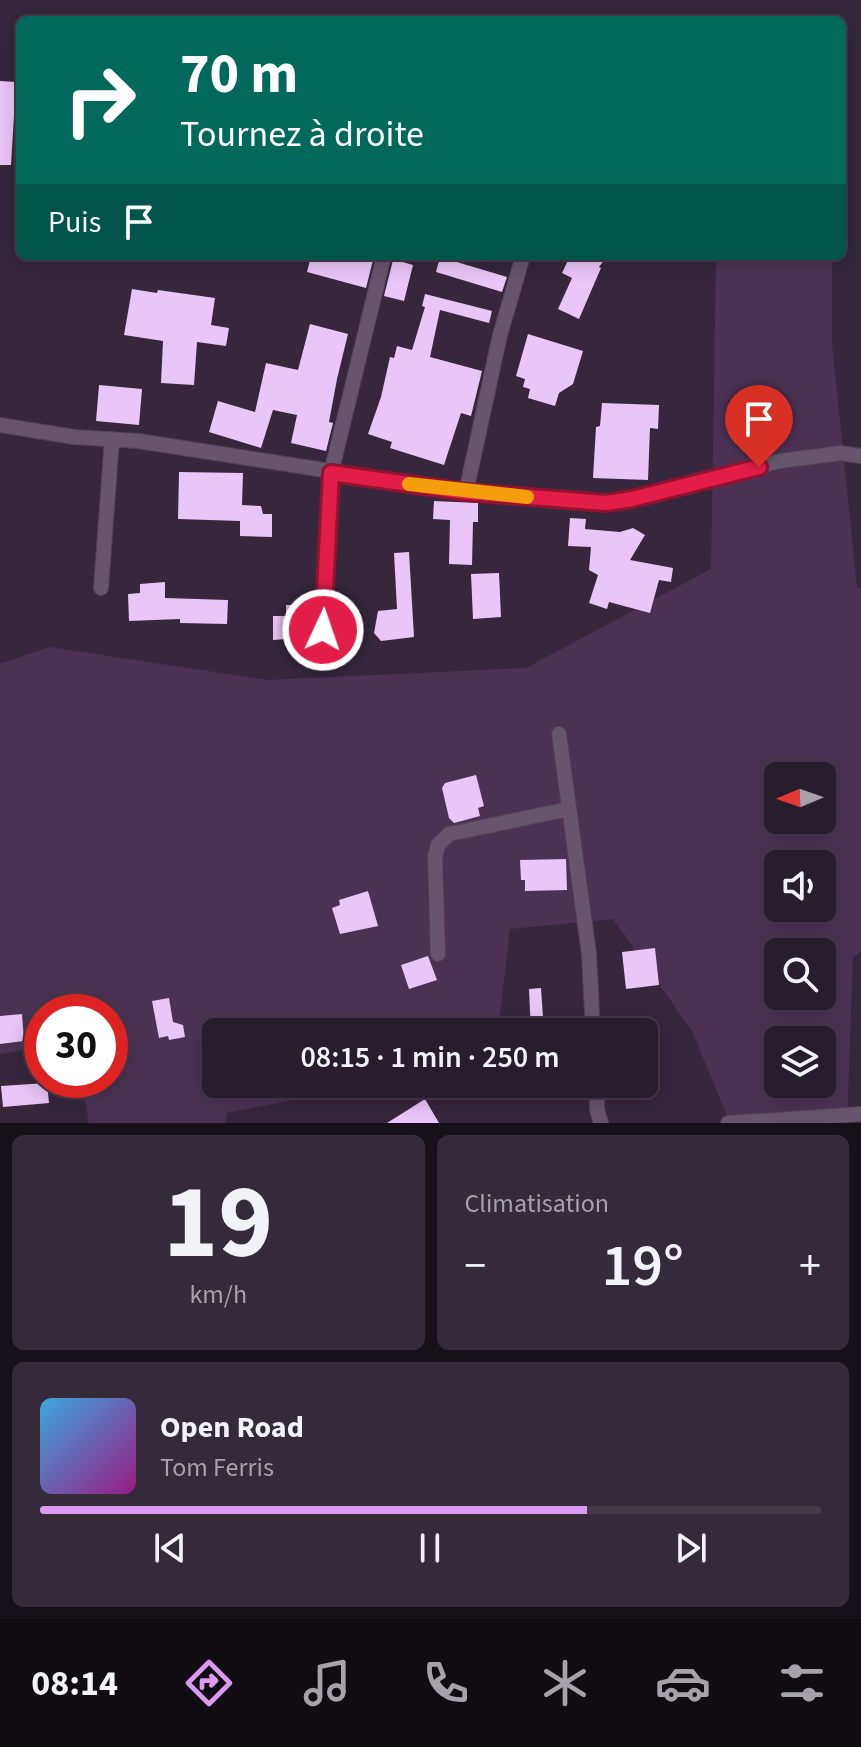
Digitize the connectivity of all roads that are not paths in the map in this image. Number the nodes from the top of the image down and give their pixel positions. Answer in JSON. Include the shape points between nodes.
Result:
{"nodes":[{"id":1,"x":383,"y":260,"type":"edge"},
{"id":2,"x":522,"y":260,"type":"edge"},
{"id":3,"x":0,"y":425,"type":"edge"},
{"id":4,"x":112,"y":439,"type":"junction"},
{"id":5,"x":861,"y":456,"type":"edge"},
{"id":6,"x":331,"y":473,"type":"junction"},
{"id":7,"x":466,"y":492,"type":"junction"},
{"id":8,"x":101,"y":588,"type":"dead end"},
{"id":9,"x":323,"y":630,"type":"dead end"},
{"id":10,"x":559,"y":734,"type":"dead end"},
{"id":11,"x":569,"y":809,"type":"junction"},
{"id":12,"x":438,"y":954,"type":"dead end"},
{"id":13,"x":592,"y":1018,"type":"edge"},
{"id":14,"x":597,"y":1098,"type":"edge"},
{"id":15,"x":861,"y":1114,"type":"edge"},
{"id":16,"x":601,"y":1123,"type":"edge"},
{"id":17,"x":728,"y":1123,"type":"edge"}],
"edges":[{"from":1,"to":6,"type":"street"},
{"from":2,"to":7,"type":"street"},
{"from":3,"to":4,"type":"street"},
{"from":4,"to":6,"type":"street"},
{"from":4,"to":8,"type":"street"},
{"from":5,"to":7,"type":"street","via":[[841,453],[780,461],[606,503]]},
{"from":6,"to":7,"type":"street"},
{"from":6,"to":9,"type":"street"},
{"from":10,"to":11,"type":"street"},
{"from":11,"to":12,"type":"street","via":[[449,834],[438,845]]},
{"from":11,"to":13,"type":"street"},
{"from":14,"to":16,"type":"street"},
{"from":15,"to":17,"type":"street"}]}
